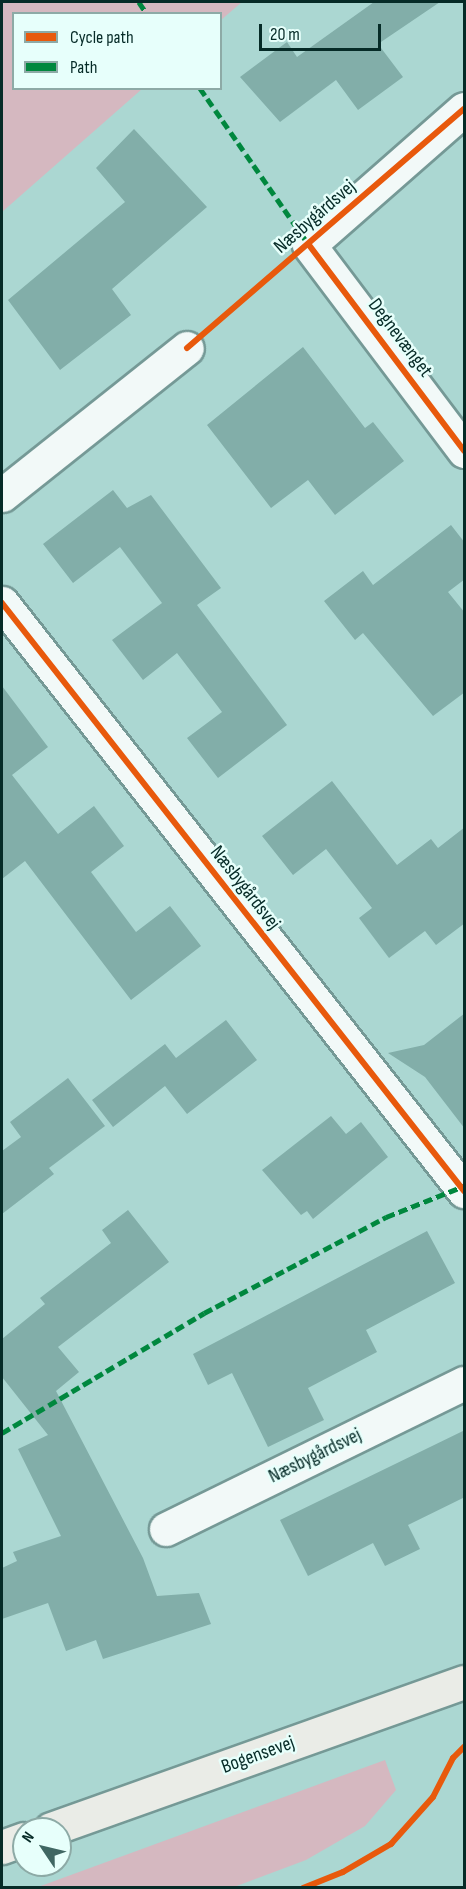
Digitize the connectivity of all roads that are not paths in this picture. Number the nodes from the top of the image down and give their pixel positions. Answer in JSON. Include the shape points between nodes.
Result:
{"nodes":[{"id":1,"x":465,"y":109,"type":"edge"},
{"id":2,"x":309,"y":245,"type":"joint"},
{"id":3,"x":187,"y":348,"type":"dead end"},
{"id":4,"x":465,"y":451,"type":"edge"},
{"id":5,"x":2,"y":495,"type":"edge"},
{"id":6,"x":2,"y":603,"type":"edge"},
{"id":7,"x":465,"y":1191,"type":"edge"},
{"id":8,"x":465,"y":1383,"type":"edge"},
{"id":9,"x":166,"y":1529,"type":"dead end"},
{"id":10,"x":465,"y":1682,"type":"edge"},
{"id":11,"x":72,"y":1822,"type":"edge"}],
"edges":[{"from":1,"to":2,"type":"street","name":"Næsbygårdsvej"},
{"from":2,"to":4,"type":"street","name":"Degnevænget"},
{"from":3,"to":5,"type":"street"},
{"from":6,"to":7,"type":"street","name":"Næsbygårdsvej"},
{"from":8,"to":9,"type":"street","name":"Næsbygårdsvej"},
{"from":10,"to":11,"type":"main road","name":"Bogensevej"}]}
